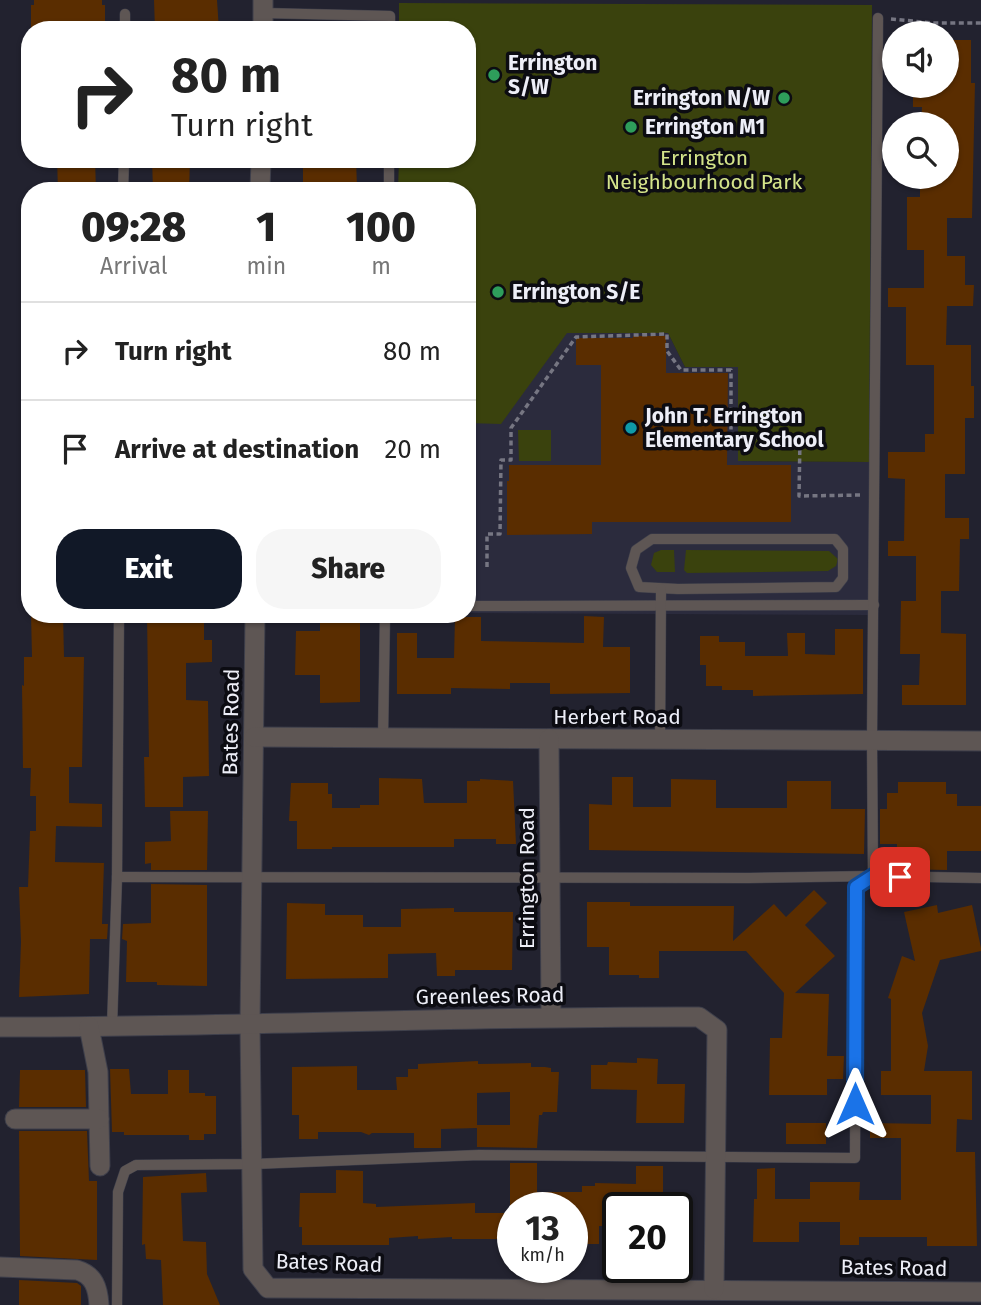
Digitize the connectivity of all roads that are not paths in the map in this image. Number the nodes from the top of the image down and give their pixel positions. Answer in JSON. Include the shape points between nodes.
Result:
{"nodes":[{"id":1,"x":125,"y":14,"type":"dead end"},
{"id":2,"x":263,"y":14,"type":"edge"},
{"id":3,"x":878,"y":18,"type":"road end"},
{"id":4,"x":125,"y":21,"type":"edge"},
{"id":5,"x":390,"y":21,"type":"edge"},
{"id":6,"x":661,"y":589,"type":"junction"},
{"id":7,"x":874,"y":605,"type":"junction"},
{"id":8,"x":476,"y":606,"type":"edge"},
{"id":9,"x":661,"y":607,"type":"junction"},
{"id":10,"x":119,"y":623,"type":"edge"},
{"id":11,"x":255,"y":623,"type":"edge"},
{"id":12,"x":385,"y":623,"type":"edge"},
{"id":13,"x":254,"y":737,"type":"junction"},
{"id":14,"x":383,"y":738,"type":"junction"},
{"id":15,"x":549,"y":739,"type":"junction"},
{"id":16,"x":660,"y":740,"type":"junction"},
{"id":17,"x":872,"y":740,"type":"junction"},
{"id":18,"x":981,"y":741,"type":"edge"},
{"id":19,"x":873,"y":876,"type":"junction"},
{"id":20,"x":117,"y":877,"type":"junction"},
{"id":21,"x":251,"y":877,"type":"junction"},
{"id":22,"x":549,"y":877,"type":"junction"},
{"id":23,"x":981,"y":878,"type":"edge"},
{"id":24,"x":551,"y":1016,"type":"junction"},
{"id":25,"x":250,"y":1025,"type":"junction"},
{"id":26,"x":0,"y":1027,"type":"edge"},
{"id":27,"x":89,"y":1027,"type":"junction"},
{"id":28,"x":113,"y":1027,"type":"junction"},
{"id":29,"x":15,"y":1119,"type":"dead end"},
{"id":30,"x":99,"y":1119,"type":"junction"},
{"id":31,"x":716,"y":1157,"type":"junction"},
{"id":32,"x":252,"y":1164,"type":"junction"},
{"id":33,"x":100,"y":1166,"type":"dead end"},
{"id":34,"x":0,"y":1267,"type":"edge"},
{"id":35,"x":714,"y":1289,"type":"junction"},
{"id":36,"x":981,"y":1292,"type":"edge"},
{"id":37,"x":99,"y":1305,"type":"edge"},
{"id":38,"x":117,"y":1305,"type":"edge"}],
"edges":[{"from":1,"to":4,"type":"lane"},
{"from":2,"to":5,"type":"lane","via":[[390,16]]},
{"from":3,"to":7,"type":"lane"},
{"from":6,"to":6,"type":"lane","via":[[836,587],[844,578],[844,549],[835,539],[652,539],[636,550],[631,568],[639,587]]},
{"from":6,"to":9,"type":"lane"},
{"from":7,"to":9,"type":"lane"},
{"from":7,"to":17,"type":"lane"},
{"from":8,"to":9,"type":"lane"},
{"from":9,"to":16,"type":"lane"},
{"from":10,"to":20,"type":"lane"},
{"from":11,"to":13,"type":"street","name":"Bates Road"},
{"from":12,"to":14,"type":"lane"},
{"from":13,"to":14,"type":"street","name":"Herbert Road"},
{"from":13,"to":21,"type":"street","name":"Bates Road"},
{"from":14,"to":15,"type":"street","name":"Herbert Road"},
{"from":15,"to":16,"type":"street","name":"Herbert Road"},
{"from":15,"to":22,"type":"street","name":"Errington Road"},
{"from":16,"to":17,"type":"street","name":"Herbert Road"},
{"from":17,"to":18,"type":"street","name":"Herbert Road"},
{"from":17,"to":19,"type":"lane"},
{"from":19,"to":22,"type":"lane"},
{"from":19,"to":23,"type":"lane"},
{"from":19,"to":31,"type":"lane","via":[[856,887],[855,1158]]},
{"from":20,"to":21,"type":"lane"},
{"from":20,"to":28,"type":"lane"},
{"from":21,"to":22,"type":"lane"},
{"from":21,"to":25,"type":"street","name":"Bates Road"},
{"from":22,"to":24,"type":"street","name":"Errington Road"},
{"from":24,"to":25,"type":"street","name":"Greenlees Road"},
{"from":24,"to":31,"type":"street","name":"Greenlees Road","via":[[699,1017],[717,1030]]},
{"from":25,"to":28,"type":"street","name":"Greenlees Road"},
{"from":25,"to":32,"type":"street","name":"Bates Road"},
{"from":26,"to":27,"type":"street","name":"Greenlees Road"},
{"from":27,"to":28,"type":"street","name":"Greenlees Road"},
{"from":27,"to":30,"type":"street","via":[[99,1072]]},
{"from":29,"to":30,"type":"street"},
{"from":30,"to":33,"type":"street"},
{"from":31,"to":32,"type":"lane","via":[[479,1155]]},
{"from":31,"to":35,"type":"street","name":"Greenlees Road"},
{"from":32,"to":35,"type":"street","name":"Bates Road","via":[[253,1269],[268,1288]]},
{"from":32,"to":38,"type":"lane","via":[[151,1164],[125,1171],[118,1192]]},
{"from":34,"to":37,"type":"street","via":[[86,1273],[96,1285]]},
{"from":35,"to":36,"type":"street","name":"Bates Road","via":[[852,1296]]}]}
